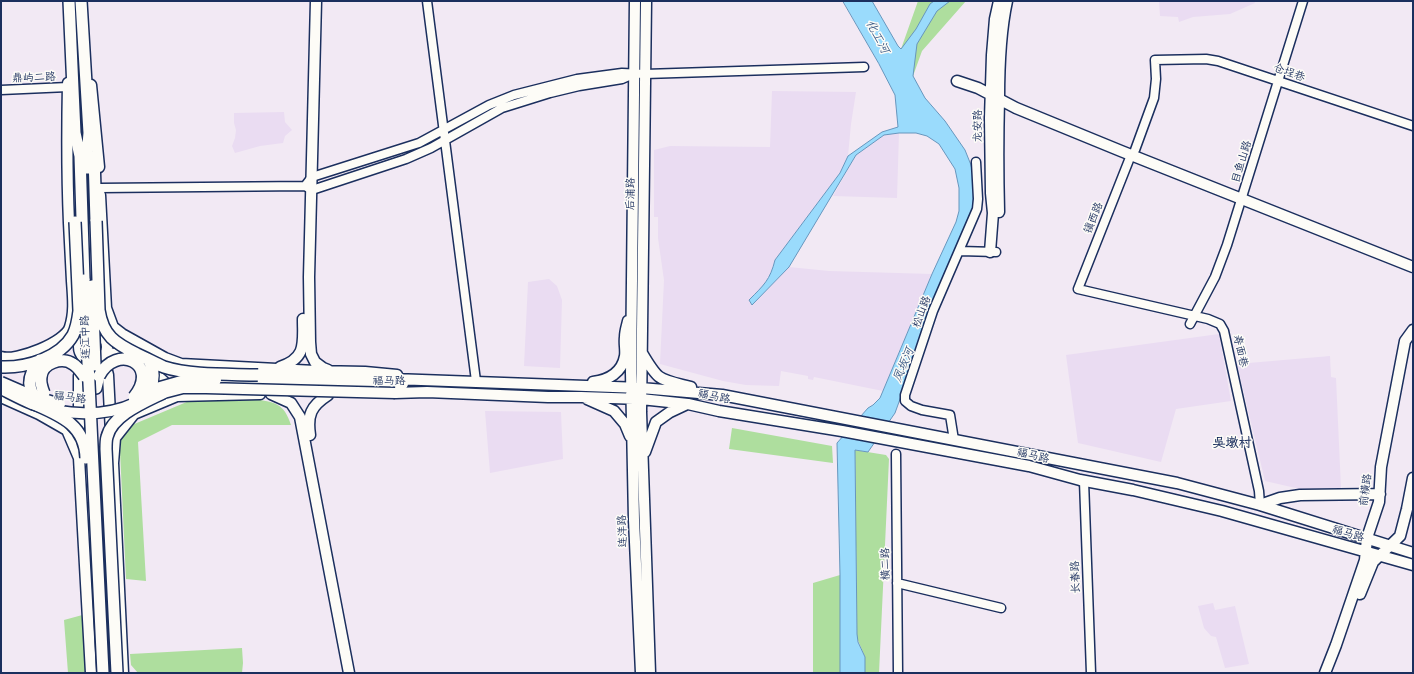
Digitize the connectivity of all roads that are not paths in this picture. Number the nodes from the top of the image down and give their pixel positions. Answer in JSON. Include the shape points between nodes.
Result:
{"nodes":[{"id":1,"x":69,"y":1,"type":"edge"},
{"id":2,"x":81,"y":1,"type":"edge"},
{"id":3,"x":310,"y":1,"type":"edge"},
{"id":4,"x":316,"y":1,"type":"edge"},
{"id":5,"x":428,"y":1,"type":"edge"},
{"id":6,"x":635,"y":1,"type":"edge"},
{"id":7,"x":646,"y":1,"type":"edge"},
{"id":8,"x":999,"y":1,"type":"edge"},
{"id":9,"x":1007,"y":1,"type":"edge"},
{"id":10,"x":1303,"y":1,"type":"edge"},
{"id":11,"x":82,"y":23,"type":"junction"},
{"id":12,"x":70,"y":25,"type":"junction"},
{"id":13,"x":1155,"y":60,"type":"joint"},
{"id":14,"x":864,"y":67,"type":"dead end"},
{"id":15,"x":634,"y":74,"type":"junction"},
{"id":16,"x":645,"y":74,"type":"junction"},
{"id":17,"x":958,"y":78,"type":"dead end"},
{"id":18,"x":1278,"y":81,"type":"junction"},
{"id":19,"x":68,"y":87,"type":"junction"},
{"id":20,"x":1,"y":90,"type":"edge"},
{"id":21,"x":995,"y":94,"type":"junction"},
{"id":22,"x":1413,"y":126,"type":"edge"},
{"id":23,"x":444,"y":130,"type":"junction"},
{"id":24,"x":445,"y":140,"type":"junction"},
{"id":25,"x":1133,"y":152,"type":"junction"},
{"id":26,"x":83,"y":156,"type":"junction"},
{"id":27,"x":976,"y":162,"type":"dead end"},
{"id":28,"x":312,"y":177,"type":"junction"},
{"id":29,"x":100,"y":188,"type":"junction"},
{"id":30,"x":309,"y":188,"type":"junction"},
{"id":31,"x":1242,"y":196,"type":"junction"},
{"id":32,"x":960,"y":251,"type":"junction"},
{"id":33,"x":993,"y":252,"type":"joint"},
{"id":34,"x":1413,"y":261,"type":"edge"},
{"id":35,"x":1413,"y":267,"type":"edge"},
{"id":36,"x":1078,"y":289,"type":"joint"},
{"id":37,"x":632,"y":306,"type":"junction"},
{"id":38,"x":106,"y":308,"type":"junction"},
{"id":39,"x":72,"y":314,"type":"junction"},
{"id":40,"x":1194,"y":316,"type":"junction"},
{"id":41,"x":1190,"y":324,"type":"dead end"},
{"id":42,"x":1413,"y":330,"type":"edge"},
{"id":43,"x":80,"y":340,"type":"junction"},
{"id":44,"x":51,"y":344,"type":"junction"},
{"id":45,"x":140,"y":344,"type":"junction"},
{"id":46,"x":105,"y":347,"type":"junction"},
{"id":47,"x":642,"y":351,"type":"junction"},
{"id":48,"x":82,"y":356,"type":"junction"},
{"id":49,"x":1,"y":357,"type":"edge"},
{"id":50,"x":148,"y":359,"type":"junction"},
{"id":51,"x":40,"y":360,"type":"junction"},
{"id":52,"x":1,"y":367,"type":"edge"},
{"id":53,"x":275,"y":369,"type":"junction"},
{"id":54,"x":336,"y":371,"type":"junction"},
{"id":55,"x":394,"y":379,"type":"joint"},
{"id":56,"x":427,"y":380,"type":"junction"},
{"id":57,"x":476,"y":381,"type":"junction"},
{"id":58,"x":1,"y":382,"type":"edge"},
{"id":59,"x":569,"y":385,"type":"junction"},
{"id":60,"x":92,"y":387,"type":"junction"},
{"id":61,"x":637,"y":388,"type":"junction"},
{"id":62,"x":1,"y":389,"type":"edge"},
{"id":63,"x":427,"y":392,"type":"junction"},
{"id":64,"x":163,"y":393,"type":"junction"},
{"id":65,"x":271,"y":394,"type":"junction"},
{"id":66,"x":328,"y":395,"type":"junction"},
{"id":67,"x":722,"y":395,"type":"junction"},
{"id":68,"x":181,"y":396,"type":"junction"},
{"id":69,"x":1,"y":397,"type":"edge"},
{"id":70,"x":581,"y":397,"type":"junction"},
{"id":71,"x":138,"y":399,"type":"junction"},
{"id":72,"x":636,"y":399,"type":"junction"},
{"id":73,"x":42,"y":404,"type":"junction"},
{"id":74,"x":688,"y":404,"type":"junction"},
{"id":75,"x":954,"y":440,"type":"junction"},
{"id":76,"x":632,"y":445,"type":"junction"},
{"id":77,"x":896,"y":454,"type":"dead end"},
{"id":78,"x":643,"y":457,"type":"junction"},
{"id":79,"x":79,"y":458,"type":"junction"},
{"id":80,"x":113,"y":463,"type":"junction"},
{"id":81,"x":1413,"y":478,"type":"edge"},
{"id":82,"x":1084,"y":481,"type":"junction"},
{"id":83,"x":1380,"y":494,"type":"junction"},
{"id":84,"x":1260,"y":505,"type":"junction"},
{"id":85,"x":1367,"y":538,"type":"junction"},
{"id":86,"x":1390,"y":546,"type":"junction"},
{"id":87,"x":1366,"y":552,"type":"junction"},
{"id":88,"x":1413,"y":553,"type":"edge"},
{"id":89,"x":1380,"y":556,"type":"junction"},
{"id":90,"x":1413,"y":566,"type":"edge"},
{"id":91,"x":898,"y":583,"type":"junction"},
{"id":92,"x":1001,"y":608,"type":"dead end"},
{"id":93,"x":91,"y":673,"type":"edge"},
{"id":94,"x":96,"y":673,"type":"edge"},
{"id":95,"x":103,"y":673,"type":"edge"},
{"id":96,"x":110,"y":673,"type":"edge"},
{"id":97,"x":117,"y":673,"type":"edge"},
{"id":98,"x":123,"y":673,"type":"edge"},
{"id":99,"x":349,"y":673,"type":"edge"},
{"id":100,"x":354,"y":673,"type":"edge"},
{"id":101,"x":640,"y":673,"type":"edge"},
{"id":102,"x":650,"y":673,"type":"edge"},
{"id":103,"x":898,"y":673,"type":"edge"},
{"id":104,"x":1090,"y":673,"type":"edge"},
{"id":105,"x":1325,"y":673,"type":"edge"},
{"id":106,"x":1332,"y":673,"type":"edge"}],
"edges":[{"from":1,"to":12,"type":"highway","name":"连江中路"},
{"from":2,"to":11,"type":"highway","name":"连江中路"},
{"from":3,"to":30,"type":"main road"},
{"from":4,"to":28,"type":"main road"},
{"from":5,"to":23,"type":"street"},
{"from":6,"to":15,"type":"main road","name":"后浦路"},
{"from":7,"to":16,"type":"main road","name":"后浦路"},
{"from":8,"to":21,"type":"main road","name":"龙安路","via":[[993,31]]},
{"from":9,"to":21,"type":"main road","name":"龙安路"},
{"from":10,"to":18,"type":"street","name":"目鱼山路"},
{"from":11,"to":26,"type":"highway","name":"连江中路","via":[[89,133]]},
{"from":11,"to":29,"type":"main road","via":[[94,114]]},
{"from":12,"to":19,"type":"main road"},
{"from":12,"to":26,"type":"highway","name":"连江中路","via":[[75,133]]},
{"from":13,"to":18,"type":"street","name":"仓埕巷","via":[[1212,59]]},
{"from":13,"to":25,"type":"street","name":"镇西路","via":[[1154,98]]},
{"from":14,"to":16,"type":"street"},
{"from":15,"to":16,"type":"street"},
{"from":15,"to":23,"type":"street","via":[[610,74],[577,79],[514,95],[489,105]]},
{"from":15,"to":24,"type":"street","via":[[513,104]]},
{"from":15,"to":37,"type":"main road","name":"后浦路"},
{"from":16,"to":47,"type":"main road","name":"后浦路"},
{"from":17,"to":21,"type":"main road","via":[[980,83]]},
{"from":18,"to":22,"type":"street","name":"仓埕巷"},
{"from":18,"to":31,"type":"street","name":"目鱼山路"},
{"from":19,"to":20,"type":"street","name":"鼎屿二路"},
{"from":19,"to":39,"type":"main road"},
{"from":21,"to":25,"type":"main road","via":[[1016,108]]},
{"from":21,"to":33,"type":"main road","name":"龙安路","via":[[991,193]]},
{"from":23,"to":24,"type":"street"},
{"from":23,"to":28,"type":"street","via":[[419,143]]},
{"from":24,"to":30,"type":"street","via":[[394,163]]},
{"from":24,"to":57,"type":"street"},
{"from":25,"to":31,"type":"main road"},
{"from":25,"to":36,"type":"street","name":"镇西路"},
{"from":26,"to":50,"type":"highway","bridge":true,"via":[[101,322],[107,334],[118,344]]},
{"from":26,"to":51,"type":"highway","bridge":true,"via":[[78,324],[66,345]]},
{"from":26,"to":60,"type":"highway","name":"连江中路","bridge":true},
{"from":27,"to":32,"type":"street","name":"松山路","via":[[977,209]]},
{"from":28,"to":30,"type":"main road"},
{"from":29,"to":30,"type":"street"},
{"from":29,"to":38,"type":"main road"},
{"from":30,"to":53,"type":"main road","via":[[302,348],[295,360]]},
{"from":30,"to":54,"type":"main road","via":[[310,349],[320,366]]},
{"from":31,"to":34,"type":"main road"},
{"from":31,"to":35,"type":"main road"},
{"from":31,"to":40,"type":"street","name":"目鱼山路","via":[[1220,266]]},
{"from":32,"to":33,"type":"street"},
{"from":32,"to":75,"type":"street","name":"松山路","via":[[933,311],[904,395],[905,401],[916,408],[950,415]]},
{"from":36,"to":40,"type":"street","name":"寿面巷"},
{"from":37,"to":59,"type":"main road","via":[[625,335],[624,358],[617,372],[604,380]]},
{"from":37,"to":61,"type":"main road","name":"后浦路"},
{"from":38,"to":45,"type":"main road","via":[[113,327]]},
{"from":38,"to":46,"type":"main road"},
{"from":39,"to":43,"type":"main road"},
{"from":39,"to":44,"type":"main road","via":[[70,329]]},
{"from":40,"to":41,"type":"street","name":"目鱼山路"},
{"from":40,"to":84,"type":"street","name":"寿面巷","via":[[1218,322],[1224,331]]},
{"from":42,"to":83,"type":"main road","name":"前横路","via":[[1405,341],[1382,467]]},
{"from":43,"to":44,"type":"main road"},
{"from":43,"to":46,"type":"main road","via":[[90,333],[99,334]]},
{"from":43,"to":48,"type":"main road","via":[[79,351]]},
{"from":44,"to":49,"type":"main road","via":[[28,355],[6,359]]},
{"from":45,"to":46,"type":"main road"},
{"from":45,"to":53,"type":"main road","via":[[181,364]]},
{"from":46,"to":48,"type":"main road","via":[[97,360]]},
{"from":46,"to":68,"type":"main road","via":[[140,360]]},
{"from":46,"to":80,"type":"main road"},
{"from":47,"to":61,"type":"main road","name":"后浦路"},
{"from":47,"to":67,"type":"main road","via":[[655,374],[661,379]]},
{"from":48,"to":62,"type":"main road","via":[[48,368],[21,386]]},
{"from":48,"to":79,"type":"main road","via":[[79,376]]},
{"from":50,"to":55,"type":"highway","bridge":true,"via":[[165,367],[197,372]]},
{"from":50,"to":71,"type":"highway","bridge":true,"via":[[154,374],[153,381],[149,392]]},
{"from":51,"to":52,"type":"highway","bridge":true,"via":[[24,366]]},
{"from":51,"to":73,"type":"highway","bridge":true,"via":[[32,369],[30,389],[34,398]]},
{"from":53,"to":54,"type":"main road"},
{"from":54,"to":56,"type":"main road","via":[[380,373]]},
{"from":55,"to":56,"type":"main road","name":"福马路"},
{"from":56,"to":57,"type":"main road","name":"福马路"},
{"from":56,"to":71,"type":"main road","name":"福马路","bridge":true,"via":[[394,385],[182,381],[162,386]]},
{"from":57,"to":59,"type":"main road","name":"福马路"},
{"from":58,"to":73,"type":"main road","name":"福马路","bridge":true},
{"from":59,"to":61,"type":"main road","name":"福马路"},
{"from":60,"to":71,"type":"highway","bridge":true,"via":[[107,365],[119,360],[131,360],[137,363],[143,375]]},
{"from":60,"to":73,"type":"highway","bridge":true,"via":[[73,364],[65,361],[52,362],[40,376]]},
{"from":60,"to":95,"type":"highway","name":"连江中路","bridge":true},
{"from":60,"to":96,"type":"highway","name":"连江中路"},
{"from":61,"to":67,"type":"main road","name":"福马路"},
{"from":61,"to":72,"type":"main road","name":"连洋路"},
{"from":62,"to":73,"type":"main road","name":"福马路","bridge":true},
{"from":63,"to":64,"type":"main road","name":"福马路","bridge":true,"via":[[183,388]]},
{"from":63,"to":66,"type":"main road","via":[[389,397]]},
{"from":63,"to":70,"type":"main road","name":"福马路"},
{"from":64,"to":71,"type":"main road","name":"福马路","bridge":true},
{"from":64,"to":97,"type":"highway","bridge":true,"via":[[127,412],[114,423],[107,436]]},
{"from":65,"to":66,"type":"main road"},
{"from":65,"to":68,"type":"main road"},
{"from":65,"to":99,"type":"main road","via":[[291,403],[300,417]]},
{"from":66,"to":100,"type":"main road","via":[[314,407],[309,426]]},
{"from":67,"to":75,"type":"main road","name":"福马路"},
{"from":68,"to":80,"type":"main road","via":[[134,414],[115,438]]},
{"from":69,"to":79,"type":"main road","via":[[67,430]]},
{"from":70,"to":72,"type":"main road","name":"福马路"},
{"from":70,"to":76,"type":"main road","via":[[614,411],[625,424]]},
{"from":71,"to":73,"type":"main road","name":"福马路","bridge":true,"via":[[126,408],[106,412],[64,411]]},
{"from":72,"to":74,"type":"main road","name":"福马路"},
{"from":72,"to":76,"type":"main road","name":"连洋路"},
{"from":72,"to":78,"type":"main road","name":"连洋路"},
{"from":73,"to":94,"type":"highway","bridge":true,"via":[[72,424],[86,450]]},
{"from":74,"to":78,"type":"main road","via":[[656,422]]},
{"from":74,"to":82,"type":"main road","name":"福马路","via":[[1029,466]]},
{"from":75,"to":84,"type":"main road","name":"福马路","via":[[1177,483]]},
{"from":76,"to":101,"type":"main road","name":"连洋路"},
{"from":77,"to":91,"type":"street","name":"横二路"},
{"from":78,"to":102,"type":"main road","name":"连洋路"},
{"from":79,"to":93,"type":"main road"},
{"from":80,"to":98,"type":"main road"},
{"from":81,"to":86,"type":"main road","via":[[1400,536]]},
{"from":82,"to":87,"type":"main road","name":"福马路","via":[[1222,511]]},
{"from":82,"to":104,"type":"street","name":"长春路"},
{"from":83,"to":84,"type":"main road","via":[[1300,495]]},
{"from":83,"to":85,"type":"main road","name":"前横路"},
{"from":84,"to":85,"type":"main road","name":"福马路"},
{"from":85,"to":86,"type":"main road","name":"福马路"},
{"from":85,"to":87,"type":"main road","name":"前横路"},
{"from":86,"to":88,"type":"main road","name":"福马路"},
{"from":86,"to":89,"type":"main road"},
{"from":87,"to":89,"type":"main road","name":"福马路"},
{"from":87,"to":105,"type":"main road","name":"前横路"},
{"from":89,"to":90,"type":"main road","name":"福马路"},
{"from":89,"to":106,"type":"main road","via":[[1373,562],[1353,610]]},
{"from":91,"to":92,"type":"street"},
{"from":91,"to":103,"type":"street","name":"横二路"}]}
